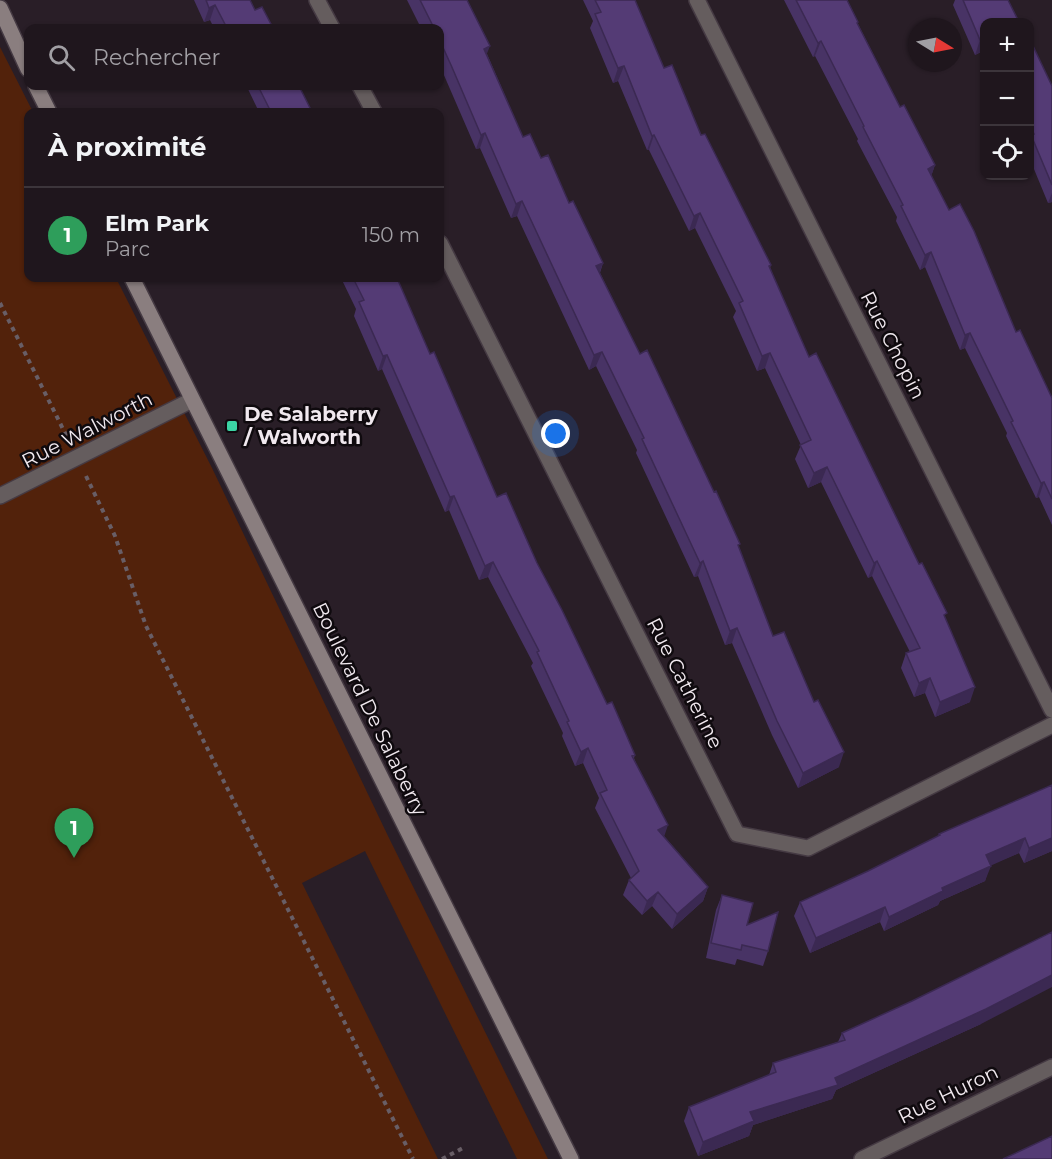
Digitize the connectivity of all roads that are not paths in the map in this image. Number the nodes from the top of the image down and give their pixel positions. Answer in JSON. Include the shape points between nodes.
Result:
{"nodes":[{"id":1,"x":317,"y":0,"type":"edge"},
{"id":2,"x":697,"y":0,"type":"edge"},
{"id":3,"x":0,"y":8,"type":"edge"},
{"id":4,"x":330,"y":24,"type":"edge"},
{"id":5,"x":24,"y":60,"type":"edge"},
{"id":6,"x":38,"y":90,"type":"edge"},
{"id":7,"x":362,"y":90,"type":"edge"},
{"id":8,"x":48,"y":108,"type":"edge"},
{"id":9,"x":372,"y":108,"type":"edge"},
{"id":10,"x":444,"y":251,"type":"edge"},
{"id":11,"x":134,"y":282,"type":"edge"},
{"id":12,"x":192,"y":400,"type":"junction"},
{"id":13,"x":0,"y":496,"type":"edge"},
{"id":14,"x":1052,"y":710,"type":"edge"},
{"id":15,"x":1052,"y":725,"type":"edge"},
{"id":16,"x":1052,"y":1067,"type":"edge"},
{"id":17,"x":571,"y":1159,"type":"edge"},
{"id":18,"x":862,"y":1159,"type":"edge"}],
"edges":[{"from":1,"to":4,"type":"street"},
{"from":2,"to":14,"type":"street","name":"Rue Chopin"},
{"from":3,"to":5,"type":"street"},
{"from":6,"to":8,"type":"street"},
{"from":7,"to":9,"type":"street"},
{"from":10,"to":15,"type":"street","name":"Rue Catherine","via":[[737,834],[808,848]]},
{"from":11,"to":12,"type":"street","name":"Boulevard De Salaberry"},
{"from":12,"to":13,"type":"street","name":"Rue Walworth"},
{"from":12,"to":17,"type":"street","name":"Boulevard De Salaberry"},
{"from":16,"to":18,"type":"street","name":"Rue Huron"}]}
